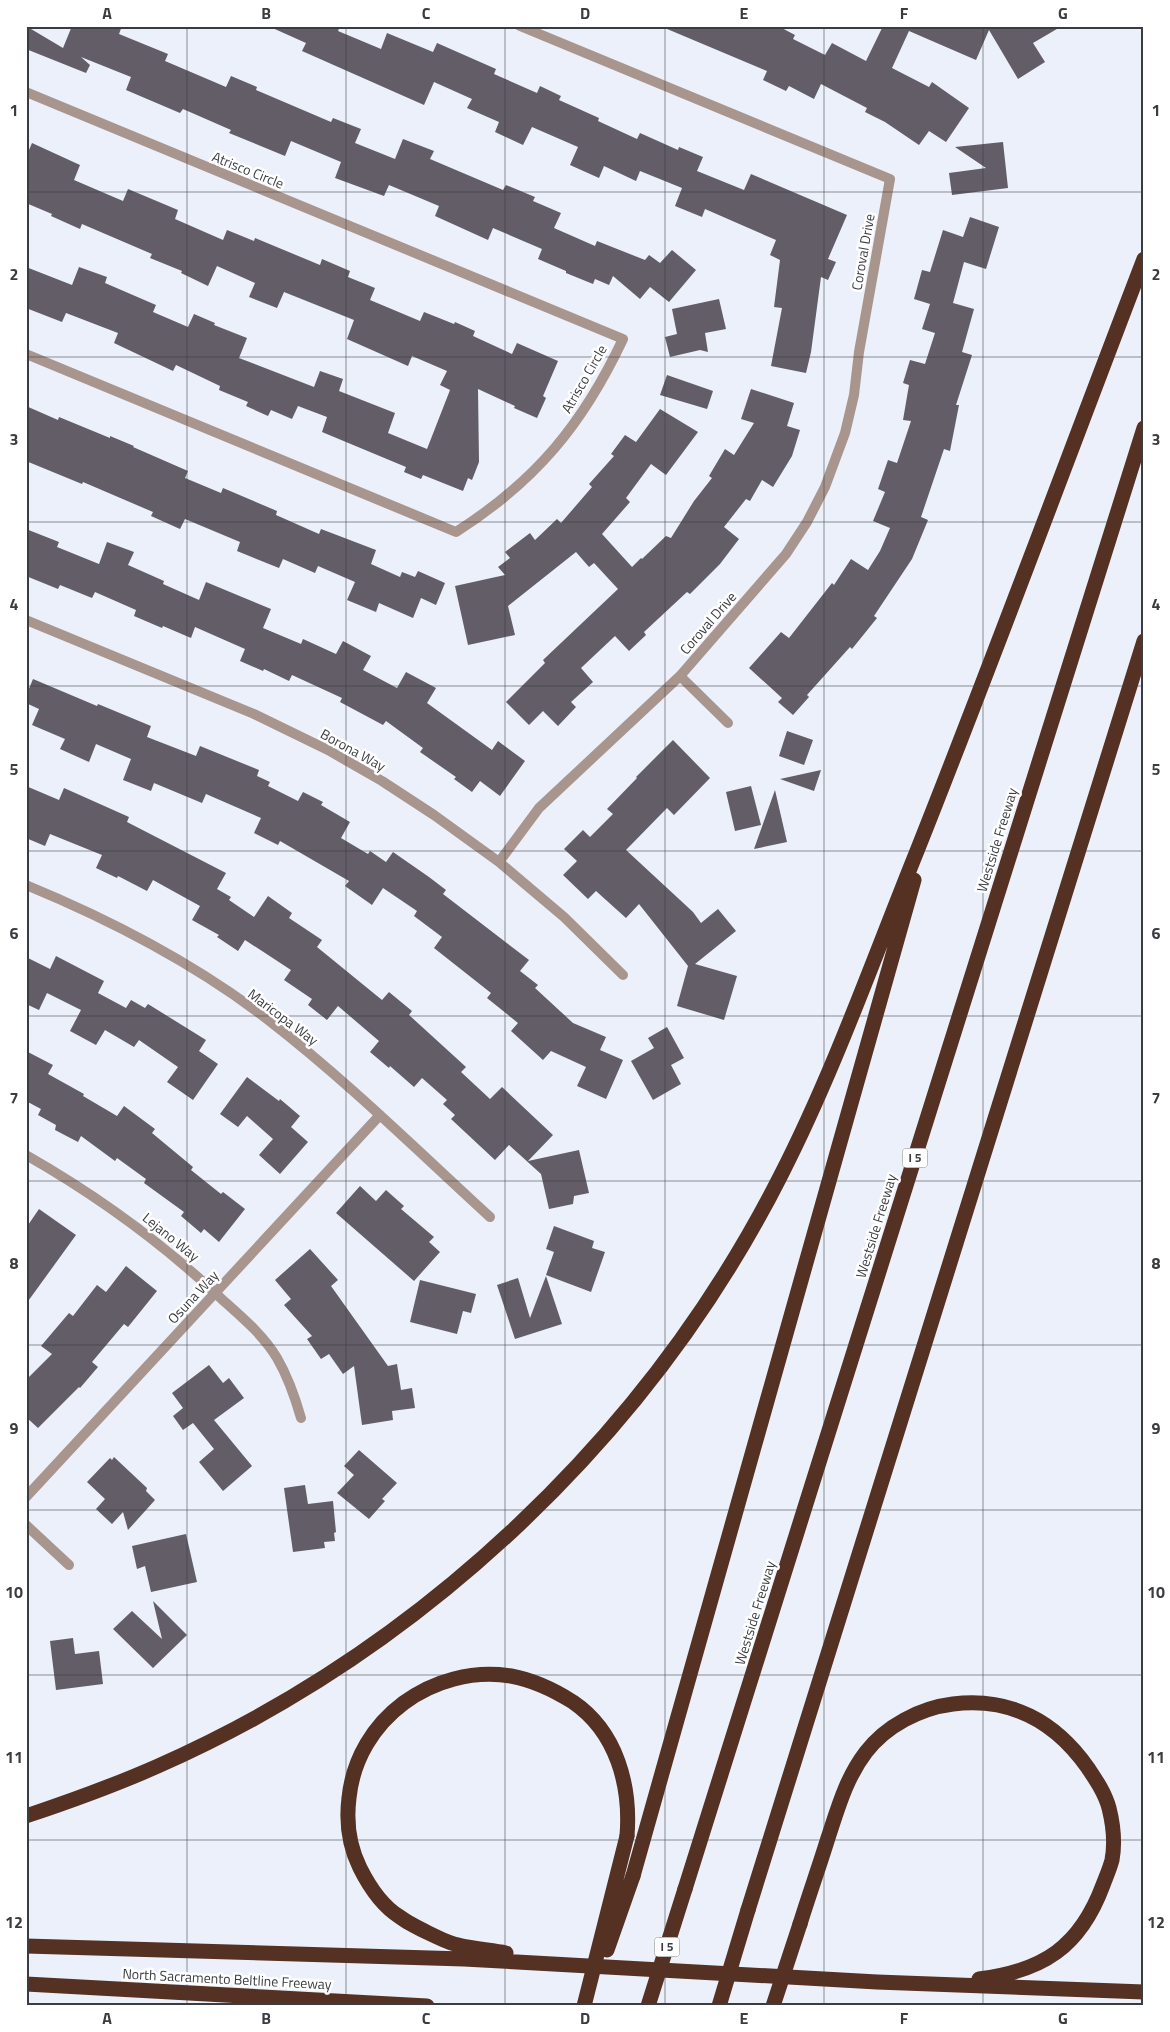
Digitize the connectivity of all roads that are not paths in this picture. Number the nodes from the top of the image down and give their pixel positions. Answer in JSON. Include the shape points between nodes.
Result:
{"nodes":[{"id":1,"x":520,"y":26,"type":"edge"},
{"id":2,"x":26,"y":92,"type":"edge"},
{"id":3,"x":1144,"y":259,"type":"edge"},
{"id":4,"x":26,"y":354,"type":"edge"},
{"id":5,"x":1144,"y":428,"type":"edge"},
{"id":6,"x":26,"y":620,"type":"edge"},
{"id":7,"x":1144,"y":641,"type":"edge"},
{"id":8,"x":680,"y":676,"type":"junction"},
{"id":9,"x":728,"y":723,"type":"dead end"},
{"id":10,"x":937,"y":802,"type":"junction"},
{"id":11,"x":499,"y":862,"type":"junction"},
{"id":12,"x":26,"y":885,"type":"edge"},
{"id":13,"x":623,"y":975,"type":"dead end"},
{"id":14,"x":380,"y":1115,"type":"junction"},
{"id":15,"x":26,"y":1155,"type":"edge"},
{"id":16,"x":490,"y":1217,"type":"dead end"},
{"id":17,"x":216,"y":1292,"type":"junction"},
{"id":18,"x":301,"y":1418,"type":"dead end"},
{"id":19,"x":26,"y":1497,"type":"edge"},
{"id":20,"x":26,"y":1524,"type":"edge"},
{"id":21,"x":69,"y":1566,"type":"dead end"},
{"id":22,"x":26,"y":1816,"type":"edge"},
{"id":23,"x":26,"y":1946,"type":"edge"},
{"id":24,"x":577,"y":1964,"type":"junction"},
{"id":25,"x":877,"y":1982,"type":"junction"},
{"id":26,"x":26,"y":1984,"type":"edge"},
{"id":27,"x":1144,"y":1992,"type":"edge"},
{"id":28,"x":427,"y":2006,"type":"edge"},
{"id":29,"x":584,"y":2006,"type":"edge"},
{"id":30,"x":588,"y":2006,"type":"edge"},
{"id":31,"x":648,"y":2006,"type":"edge"},
{"id":32,"x":719,"y":2006,"type":"edge"},
{"id":33,"x":774,"y":2006,"type":"edge"}],
"edges":[{"from":1,"to":8,"type":"street","name":"Coroval Drive","via":[[890,179],[854,395],[845,433],[825,488],[786,554]]},
{"from":2,"to":4,"type":"street","name":"Atrisco Circle","via":[[623,340],[585,410],[559,444],[514,490],[456,532]]},
{"from":3,"to":10,"type":"highway"},
{"from":5,"to":31,"type":"highway","name":"Westside Freeway","number":"I 5","bridge":true},
{"from":6,"to":11,"type":"street","name":"Borona Way","via":[[254,714],[328,750],[434,814]]},
{"from":7,"to":32,"type":"highway","bridge":true},
{"from":8,"to":9,"type":"street","name":"Coroval Drive"},
{"from":8,"to":11,"type":"street","name":"Coroval Drive","via":[[539,808]]},
{"from":10,"to":22,"type":"highway","via":[[821,1091],[780,1177],[734,1260],[681,1339],[630,1406],[585,1457],[470,1568],[414,1614],[343,1664],[242,1724],[160,1765],[86,1796]]},
{"from":10,"to":30,"type":"highway","bridge":true,"via":[[632,1876]]},
{"from":11,"to":13,"type":"street","name":"Borona Way","via":[[564,917]]},
{"from":12,"to":14,"type":"street","name":"Maricopa Way","via":[[141,938],[205,977],[266,1019]]},
{"from":14,"to":16,"type":"street","name":"Maricopa Way"},
{"from":14,"to":17,"type":"street","name":"Osuna Way"},
{"from":15,"to":17,"type":"street","name":"Lejano Way","via":[[121,1214]]},
{"from":17,"to":18,"type":"street","name":"Lejano Way","via":[[257,1332],[276,1356],[291,1385]]},
{"from":17,"to":19,"type":"street","name":"Osuna Way"},
{"from":20,"to":21,"type":"street"},
{"from":23,"to":24,"type":"highway"},
{"from":24,"to":25,"type":"highway"},
{"from":24,"to":29,"type":"highway","bridge":true,"via":[[456,1945],[400,1917],[382,1902],[367,1882],[350,1838],[347,1812],[355,1766],[367,1740],[385,1718],[423,1690],[481,1674],[529,1680],[576,1704],[608,1740],[622,1769],[627,1793],[627,1836]]},
{"from":25,"to":27,"type":"highway"},
{"from":25,"to":33,"type":"highway","bridge":true,"via":[[969,1980],[1005,1975],[1035,1965],[1063,1948],[1092,1912],[1112,1860],[1113,1832],[1109,1808],[1104,1793],[1076,1751],[1037,1719],[998,1704],[968,1702],[940,1706],[912,1716],[888,1731],[867,1751],[850,1776],[840,1800]]},
{"from":26,"to":28,"type":"highway","name":"North Sacramento Beltline Freeway"}]}
